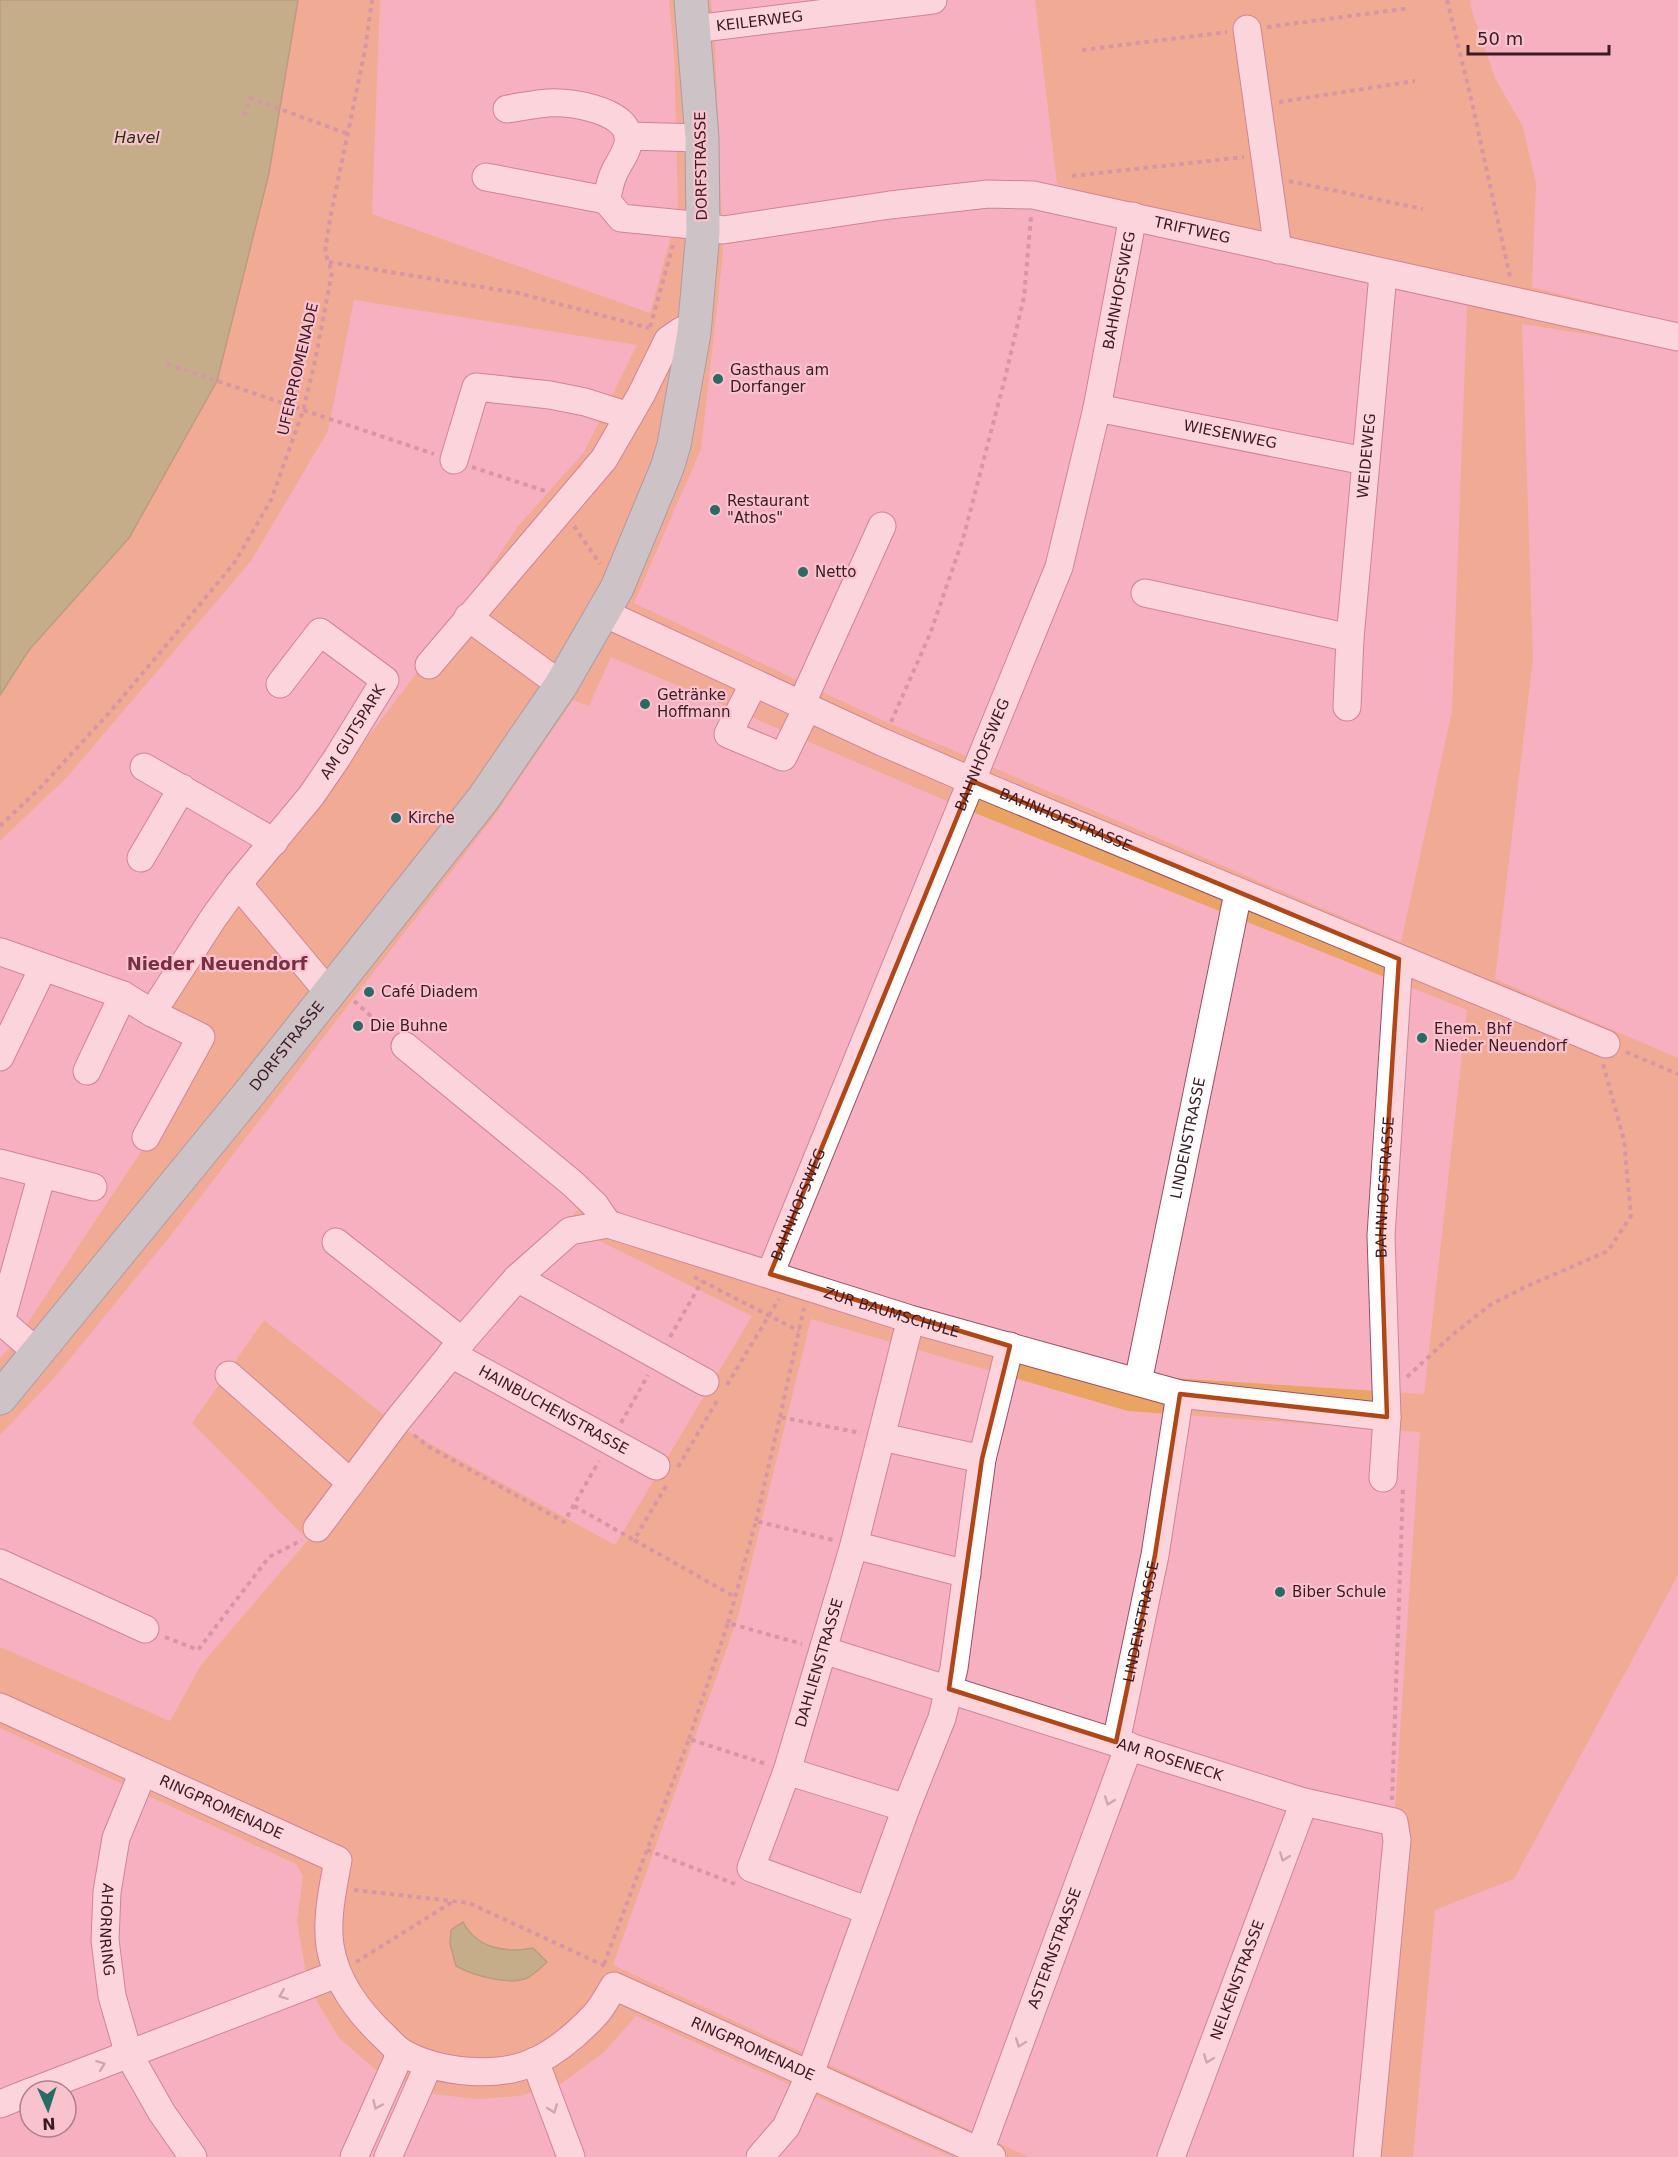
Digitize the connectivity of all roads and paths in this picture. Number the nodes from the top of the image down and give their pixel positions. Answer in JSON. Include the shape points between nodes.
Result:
{"nodes":[{"id":1,"x":372,"y":0,"type":"edge"},
{"id":2,"x":933,"y":0,"type":"edge"},
{"id":3,"x":1447,"y":0,"type":"edge"},
{"id":4,"x":692,"y":14,"type":"edge"},
{"id":5,"x":1247,"y":29,"type":"dead end"},
{"id":6,"x":1415,"y":81,"type":"dead end"},
{"id":7,"x":1258,"y":105,"type":"junction"},
{"id":8,"x":507,"y":109,"type":"dead end"},
{"id":9,"x":244,"y":116,"type":"dead end"},
{"id":10,"x":348,"y":134,"type":"junction"},
{"id":11,"x":628,"y":136,"type":"junction"},
{"id":12,"x":702,"y":138,"type":"junction"},
{"id":13,"x":1266,"y":166,"type":"junction"},
{"id":14,"x":1072,"y":176,"type":"dead end"},
{"id":15,"x":486,"y":177,"type":"dead end"},
{"id":16,"x":1033,"y":195,"type":"junction"},
{"id":17,"x":606,"y":200,"type":"junction"},
{"id":18,"x":1423,"y":209,"type":"dead end"},
{"id":19,"x":1133,"y":216,"type":"junction"},
{"id":20,"x":691,"y":225,"type":"junction"},
{"id":21,"x":1278,"y":249,"type":"junction"},
{"id":22,"x":329,"y":262,"type":"junction"},
{"id":23,"x":1383,"y":274,"type":"junction"},
{"id":24,"x":1515,"y":301,"type":"junction"},
{"id":25,"x":664,"y":335,"type":"junction"},
{"id":26,"x":1678,"y":338,"type":"edge"},
{"id":27,"x":168,"y":364,"type":"dead end"},
{"id":28,"x":1097,"y":408,"type":"junction"},
{"id":29,"x":303,"y":411,"type":"junction"},
{"id":30,"x":629,"y":416,"type":"junction"},
{"id":31,"x":454,"y":460,"type":"junction"},
{"id":32,"x":1365,"y":461,"type":"junction"},
{"id":33,"x":551,"y":501,"type":"junction"},
{"id":34,"x":882,"y":526,"type":"dead end"},
{"id":35,"x":1145,"y":593,"type":"dead end"},
{"id":36,"x":610,"y":600,"type":"junction"},
{"id":37,"x":468,"y":617,"type":"junction"},
{"id":38,"x":1350,"y":638,"type":"junction"},
{"id":39,"x":429,"y":665,"type":"dead end"},
{"id":40,"x":754,"y":683,"type":"junction"},
{"id":41,"x":280,"y":684,"type":"dead end"},
{"id":42,"x":561,"y":685,"type":"junction"},
{"id":43,"x":804,"y":706,"type":"junction"},
{"id":44,"x":1347,"y":707,"type":"dead end"},
{"id":45,"x":882,"y":742,"type":"junction"},
{"id":46,"x":144,"y":767,"type":"dead end"},
{"id":47,"x":972,"y":781,"type":"junction"},
{"id":48,"x":182,"y":788,"type":"junction"},
{"id":49,"x":0,"y":826,"type":"edge"},
{"id":50,"x":274,"y":842,"type":"junction"},
{"id":51,"x":141,"y":858,"type":"dead end"},
{"id":52,"x":238,"y":884,"type":"junction"},
{"id":53,"x":1238,"y":893,"type":"junction"},
{"id":54,"x":1,"y":952,"type":"edge"},
{"id":55,"x":1399,"y":959,"type":"junction"},
{"id":56,"x":43,"y":968,"type":"junction"},
{"id":57,"x":333,"y":989,"type":"junction"},
{"id":58,"x":123,"y":994,"type":"junction"},
{"id":59,"x":152,"y":1012,"type":"junction"},
{"id":60,"x":1601,"y":1042,"type":"junction"},
{"id":61,"x":405,"y":1046,"type":"joint"},
{"id":62,"x":0,"y":1057,"type":"edge"},
{"id":63,"x":87,"y":1071,"type":"dead end"},
{"id":64,"x":1678,"y":1074,"type":"edge"},
{"id":65,"x":146,"y":1137,"type":"dead end"},
{"id":66,"x":0,"y":1163,"type":"edge"},
{"id":67,"x":42,"y":1174,"type":"junction"},
{"id":68,"x":93,"y":1187,"type":"dead end"},
{"id":69,"x":608,"y":1224,"type":"junction"},
{"id":70,"x":336,"y":1242,"type":"dead end"},
{"id":71,"x":770,"y":1274,"type":"junction"},
{"id":72,"x":692,"y":1276,"type":"dead end"},
{"id":73,"x":517,"y":1278,"type":"junction"},
{"id":74,"x":702,"y":1281,"type":"junction"},
{"id":75,"x":788,"y":1300,"type":"dead end"},
{"id":76,"x":797,"y":1302,"type":"dead end"},
{"id":77,"x":769,"y":1315,"type":"junction"},
{"id":78,"x":1,"y":1322,"type":"edge"},
{"id":79,"x":799,"y":1331,"type":"junction"},
{"id":80,"x":907,"y":1334,"type":"dead end"},
{"id":81,"x":1010,"y":1346,"type":"junction"},
{"id":82,"x":457,"y":1347,"type":"junction"},
{"id":83,"x":38,"y":1353,"type":"junction"},
{"id":84,"x":659,"y":1356,"type":"junction"},
{"id":85,"x":228,"y":1375,"type":"dead end"},
{"id":86,"x":1405,"y":1380,"type":"dead end"},
{"id":87,"x":1138,"y":1382,"type":"junction"},
{"id":88,"x":717,"y":1388,"type":"junction"},
{"id":89,"x":1180,"y":1394,"type":"junction"},
{"id":90,"x":0,"y":1398,"type":"edge"},
{"id":91,"x":780,"y":1417,"type":"junction"},
{"id":92,"x":1387,"y":1417,"type":"junction"},
{"id":93,"x":397,"y":1421,"type":"junction"},
{"id":94,"x":882,"y":1437,"type":"junction"},
{"id":95,"x":610,"y":1442,"type":"junction"},
{"id":96,"x":982,"y":1459,"type":"junction"},
{"id":97,"x":668,"y":1471,"type":"junction"},
{"id":98,"x":1393,"y":1478,"type":"joint"},
{"id":99,"x":351,"y":1483,"type":"junction"},
{"id":100,"x":574,"y":1506,"type":"junction"},
{"id":101,"x":756,"y":1521,"type":"junction"},
{"id":102,"x":316,"y":1528,"type":"joint"},
{"id":103,"x":634,"y":1540,"type":"junction"},
{"id":104,"x":854,"y":1545,"type":"junction"},
{"id":105,"x":0,"y":1563,"type":"edge"},
{"id":106,"x":967,"y":1574,"type":"junction"},
{"id":107,"x":735,"y":1597,"type":"junction"},
{"id":108,"x":728,"y":1623,"type":"junction"},
{"id":109,"x":145,"y":1629,"type":"joint"},
{"id":110,"x":823,"y":1650,"type":"junction"},
{"id":111,"x":949,"y":1689,"type":"junction"},
{"id":112,"x":0,"y":1707,"type":"edge"},
{"id":113,"x":689,"y":1739,"type":"junction"},
{"id":114,"x":1123,"y":1744,"type":"junction"},
{"id":115,"x":787,"y":1771,"type":"junction"},
{"id":116,"x":143,"y":1772,"type":"junction"},
{"id":117,"x":1304,"y":1802,"type":"junction"},
{"id":118,"x":906,"y":1808,"type":"junction"},
{"id":119,"x":1392,"y":1822,"type":"junction"},
{"id":120,"x":647,"y":1850,"type":"junction"},
{"id":121,"x":751,"y":1868,"type":"junction"},
{"id":122,"x":333,"y":1887,"type":"junction"},
{"id":123,"x":454,"y":1901,"type":"junction"},
{"id":124,"x":868,"y":1911,"type":"junction"},
{"id":125,"x":337,"y":1974,"type":"junction"},
{"id":126,"x":609,"y":1975,"type":"junction"},
{"id":127,"x":401,"y":2052,"type":"junction"},
{"id":128,"x":129,"y":2055,"type":"junction"},
{"id":129,"x":535,"y":2061,"type":"junction"},
{"id":130,"x":429,"y":2064,"type":"junction"},
{"id":131,"x":810,"y":2074,"type":"junction"},
{"id":132,"x":66,"y":2079,"type":"edge"},
{"id":133,"x":18,"y":2097,"type":"edge"},
{"id":134,"x":0,"y":2104,"type":"edge"},
{"id":135,"x":986,"y":2154,"type":"edge"},
{"id":136,"x":193,"y":2157,"type":"edge"},
{"id":137,"x":354,"y":2157,"type":"edge"},
{"id":138,"x":388,"y":2157,"type":"edge"},
{"id":139,"x":571,"y":2157,"type":"edge"},
{"id":140,"x":760,"y":2157,"type":"edge"},
{"id":141,"x":1171,"y":2157,"type":"edge"},
{"id":142,"x":1367,"y":2157,"type":"edge"}],
"edges":[{"from":1,"to":10,"type":"path","name":"UFERPROMENADE"},
{"from":2,"to":4,"type":"street","name":"KEILERWEG"},
{"from":3,"to":24,"type":"path"},
{"from":4,"to":12,"type":"main road","name":"DORFSTRASSE"},
{"from":5,"to":7,"type":"street"},
{"from":6,"to":7,"type":"path"},
{"from":7,"to":13,"type":"street"},
{"from":8,"to":11,"type":"street","via":[[575,104],[622,121]]},
{"from":9,"to":10,"type":"path","via":[[250,98]]},
{"from":10,"to":22,"type":"path","name":"UFERPROMENADE","via":[[325,252]]},
{"from":11,"to":12,"type":"street"},
{"from":11,"to":17,"type":"street","via":[[626,152],[613,175]]},
{"from":12,"to":20,"type":"main road","name":"DORFSTRASSE"},
{"from":13,"to":14,"type":"path"},
{"from":13,"to":18,"type":"path"},
{"from":13,"to":21,"type":"street"},
{"from":15,"to":17,"type":"street"},
{"from":16,"to":19,"type":"street","name":"TRIFTWEG"},
{"from":16,"to":20,"type":"street","name":"TRIFTWEG","via":[[988,194],[890,205],[723,230]]},
{"from":16,"to":45,"type":"path","via":[[1024,297],[963,539],[930,634]]},
{"from":17,"to":20,"type":"street","name":"TRIFTWEG","via":[[621,218]]},
{"from":19,"to":21,"type":"street","name":"TRIFTWEG"},
{"from":19,"to":28,"type":"street","name":"BAHNHOFSWEG"},
{"from":20,"to":25,"type":"main road","name":"DORFSTRASSE"},
{"from":20,"to":25,"type":"path"},
{"from":21,"to":23,"type":"street","name":"TRIFTWEG"},
{"from":22,"to":25,"type":"path","via":[[518,293]]},
{"from":22,"to":29,"type":"path","name":"UFERPROMENADE","via":[[332,272]]},
{"from":23,"to":24,"type":"street","name":"TRIFTWEG"},
{"from":23,"to":32,"type":"street","name":"WEIDEWEG"},
{"from":24,"to":26,"type":"street","name":"TRIFTWEG"},
{"from":25,"to":30,"type":"street","name":"DORFSTRASSE"},
{"from":25,"to":36,"type":"main road","name":"DORFSTRASSE","via":[[674,445]]},
{"from":27,"to":29,"type":"path"},
{"from":28,"to":32,"type":"street","name":"WIESENWEG"},
{"from":28,"to":47,"type":"street","name":"BAHNHOFSWEG","via":[[1059,567]]},
{"from":29,"to":31,"type":"path"},
{"from":29,"to":49,"type":"path","name":"UFERPROMENADE","via":[[271,500],[235,562],[109,713]]},
{"from":30,"to":31,"type":"street","via":[[550,395],[476,387]]},
{"from":30,"to":33,"type":"street","name":"DORFSTRASSE","via":[[604,459]]},
{"from":31,"to":33,"type":"path"},
{"from":32,"to":38,"type":"street","name":"WEIDEWEG"},
{"from":33,"to":36,"type":"path"},
{"from":33,"to":37,"type":"street","name":"DORFSTRASSE"},
{"from":34,"to":43,"type":"street"},
{"from":35,"to":38,"type":"street"},
{"from":36,"to":40,"type":"street","name":"BAHNHOFSTRASSE"},
{"from":36,"to":42,"type":"main road","name":"DORFSTRASSE"},
{"from":37,"to":39,"type":"street","name":"DORFSTRASSE"},
{"from":37,"to":42,"type":"street"},
{"from":38,"to":44,"type":"street","name":"WEIDEWEG"},
{"from":40,"to":43,"type":"street","name":"BAHNHOFSTRASSE"},
{"from":40,"to":43,"type":"street","via":[[728,734],[783,757]]},
{"from":41,"to":50,"type":"street","name":"AM GUTSPARK","via":[[320,632],[385,680],[324,777]]},
{"from":42,"to":57,"type":"main road","name":"DORFSTRASSE","via":[[496,781]]},
{"from":43,"to":45,"type":"street","name":"BAHNHOFSTRASSE"},
{"from":45,"to":47,"type":"street","name":"BAHNHOFSTRASSE"},
{"from":46,"to":48,"type":"street"},
{"from":47,"to":53,"type":"street","name":"BAHNHOFSTRASSE"},
{"from":47,"to":71,"type":"street","name":"BAHNHOFSWEG"},
{"from":48,"to":50,"type":"street"},
{"from":48,"to":51,"type":"street"},
{"from":50,"to":52,"type":"street","name":"AM GUTSPARK"},
{"from":52,"to":57,"type":"street"},
{"from":52,"to":59,"type":"street","name":"AM GUTSPARK"},
{"from":53,"to":55,"type":"street","name":"BAHNHOFSTRASSE"},
{"from":53,"to":87,"type":"street","name":"LINDENSTRASSE"},
{"from":54,"to":56,"type":"street"},
{"from":55,"to":60,"type":"street","name":"BAHNHOFSTRASSE"},
{"from":55,"to":92,"type":"street","name":"BAHNHOFSTRASSE","via":[[1381,1236]]},
{"from":56,"to":58,"type":"street"},
{"from":56,"to":62,"type":"street"},
{"from":57,"to":61,"type":"path"},
{"from":57,"to":83,"type":"main road","name":"DORFSTRASSE"},
{"from":58,"to":59,"type":"street"},
{"from":58,"to":63,"type":"street"},
{"from":59,"to":65,"type":"street","via":[[201,1037]]},
{"from":60,"to":64,"type":"path"},
{"from":60,"to":86,"type":"path","via":[[1624,1140],[1630,1216],[1608,1251],[1490,1305]]},
{"from":61,"to":69,"type":"street","via":[[572,1183]]},
{"from":66,"to":67,"type":"street"},
{"from":67,"to":68,"type":"street"},
{"from":67,"to":78,"type":"street"},
{"from":69,"to":71,"type":"street","name":"ZUR BAUMSCHULE"},
{"from":69,"to":73,"type":"street","via":[[570,1231]]},
{"from":70,"to":82,"type":"street","name":"HAINBUCHENSTRASSE"},
{"from":71,"to":81,"type":"street","name":"ZUR BAUMSCHULE"},
{"from":72,"to":74,"type":"path"},
{"from":73,"to":82,"type":"street"},
{"from":73,"to":84,"type":"street"},
{"from":74,"to":77,"type":"path"},
{"from":74,"to":84,"type":"path"},
{"from":75,"to":77,"type":"path","via":[[780,1298]]},
{"from":76,"to":79,"type":"path","via":[[805,1305]]},
{"from":77,"to":79,"type":"path"},
{"from":77,"to":88,"type":"path"},
{"from":78,"to":83,"type":"street"},
{"from":79,"to":91,"type":"path"},
{"from":80,"to":94,"type":"street","name":"DAHLIENSTRASSE"},
{"from":81,"to":87,"type":"street","name":"ZUR BAUMSCHULE"},
{"from":81,"to":96,"type":"street"},
{"from":82,"to":93,"type":"street"},
{"from":82,"to":95,"type":"street","name":"HAINBUCHENSTRASSE"},
{"from":83,"to":90,"type":"main road","name":"DORFSTRASSE"},
{"from":84,"to":88,"type":"street"},
{"from":84,"to":95,"type":"path"},
{"from":85,"to":99,"type":"street"},
{"from":87,"to":89,"type":"street","name":"ZUR BAUMSCHULE"},
{"from":88,"to":97,"type":"path"},
{"from":89,"to":92,"type":"street","name":"ZUR BAUMSCHULE"},
{"from":89,"to":114,"type":"street","name":"LINDENSTRASSE"},
{"from":91,"to":94,"type":"path"},
{"from":91,"to":101,"type":"path"},
{"from":92,"to":98,"type":"street"},
{"from":93,"to":99,"type":"street"},
{"from":93,"to":100,"type":"path","via":[[429,1447],[564,1522]]},
{"from":94,"to":96,"type":"street"},
{"from":94,"to":104,"type":"street","name":"DAHLIENSTRASSE"},
{"from":95,"to":97,"type":"street","name":"HAINBUCHENSTRASSE"},
{"from":95,"to":100,"type":"path"},
{"from":96,"to":106,"type":"street"},
{"from":97,"to":103,"type":"path"},
{"from":98,"to":119,"type":"path"},
{"from":99,"to":102,"type":"street"},
{"from":100,"to":103,"type":"path"},
{"from":101,"to":104,"type":"path"},
{"from":101,"to":107,"type":"path"},
{"from":102,"to":109,"type":"path","via":[[303,1540],[268,1557],[198,1650]]},
{"from":103,"to":107,"type":"path"},
{"from":104,"to":106,"type":"street"},
{"from":104,"to":110,"type":"street","name":"DAHLIENSTRASSE"},
{"from":105,"to":109,"type":"street"},
{"from":106,"to":111,"type":"street"},
{"from":107,"to":108,"type":"path"},
{"from":108,"to":110,"type":"path"},
{"from":108,"to":113,"type":"path"},
{"from":110,"to":111,"type":"street","name":"AM ROSENECK"},
{"from":110,"to":115,"type":"street","name":"DAHLIENSTRASSE"},
{"from":111,"to":114,"type":"street","name":"AM ROSENECK"},
{"from":111,"to":118,"type":"street","via":[[942,1718]]},
{"from":112,"to":116,"type":"street","name":"RINGPROMENADE"},
{"from":113,"to":115,"type":"path"},
{"from":113,"to":120,"type":"path"},
{"from":114,"to":117,"type":"street","name":"AM ROSENECK"},
{"from":114,"to":135,"type":"street","name":"ASTERNSTRASSE","one_way":true},
{"from":115,"to":118,"type":"street"},
{"from":115,"to":121,"type":"street","name":"DAHLIENSTRASSE"},
{"from":116,"to":122,"type":"street","name":"RINGPROMENADE","via":[[338,1860]]},
{"from":116,"to":128,"type":"street","name":"AHORNRING","via":[[116,1838],[106,1892],[105,1940],[112,1996]]},
{"from":117,"to":119,"type":"street","name":"AM ROSENECK"},
{"from":117,"to":141,"type":"street","name":"NELKENSTRASSE","one_way":true},
{"from":118,"to":124,"type":"street"},
{"from":119,"to":142,"type":"street","via":[[1397,1840]]},
{"from":120,"to":121,"type":"path","via":[[744,1887]]},
{"from":120,"to":126,"type":"path"},
{"from":121,"to":124,"type":"street"},
{"from":122,"to":123,"type":"path"},
{"from":122,"to":125,"type":"street","name":"RINGPROMENADE","via":[[328,1914]]},
{"from":123,"to":125,"type":"path"},
{"from":123,"to":126,"type":"path","via":[[469,1902]]},
{"from":124,"to":131,"type":"street"},
{"from":125,"to":127,"type":"street","name":"RINGPROMENADE","via":[[369,2022]]},
{"from":125,"to":128,"type":"street","one_way":true},
{"from":126,"to":129,"type":"street","name":"RINGPROMENADE","via":[[596,2015],[576,2034]]},
{"from":126,"to":131,"type":"street","name":"RINGPROMENADE"},
{"from":127,"to":130,"type":"street","name":"RINGPROMENADE"},
{"from":127,"to":137,"type":"street","one_way":true},
{"from":132,"to":128,"type":"street","one_way":true},
{"from":128,"to":136,"type":"street","name":"AHORNRING"},
{"from":129,"to":130,"type":"street","name":"RINGPROMENADE","via":[[494,2070],[449,2070]]},
{"from":129,"to":139,"type":"street","one_way":true},
{"from":130,"to":138,"type":"street"},
{"from":131,"to":135,"type":"street","name":"RINGPROMENADE"},
{"from":131,"to":140,"type":"street","via":[[786,2127]]},
{"from":133,"to":134,"type":"street"}]}
